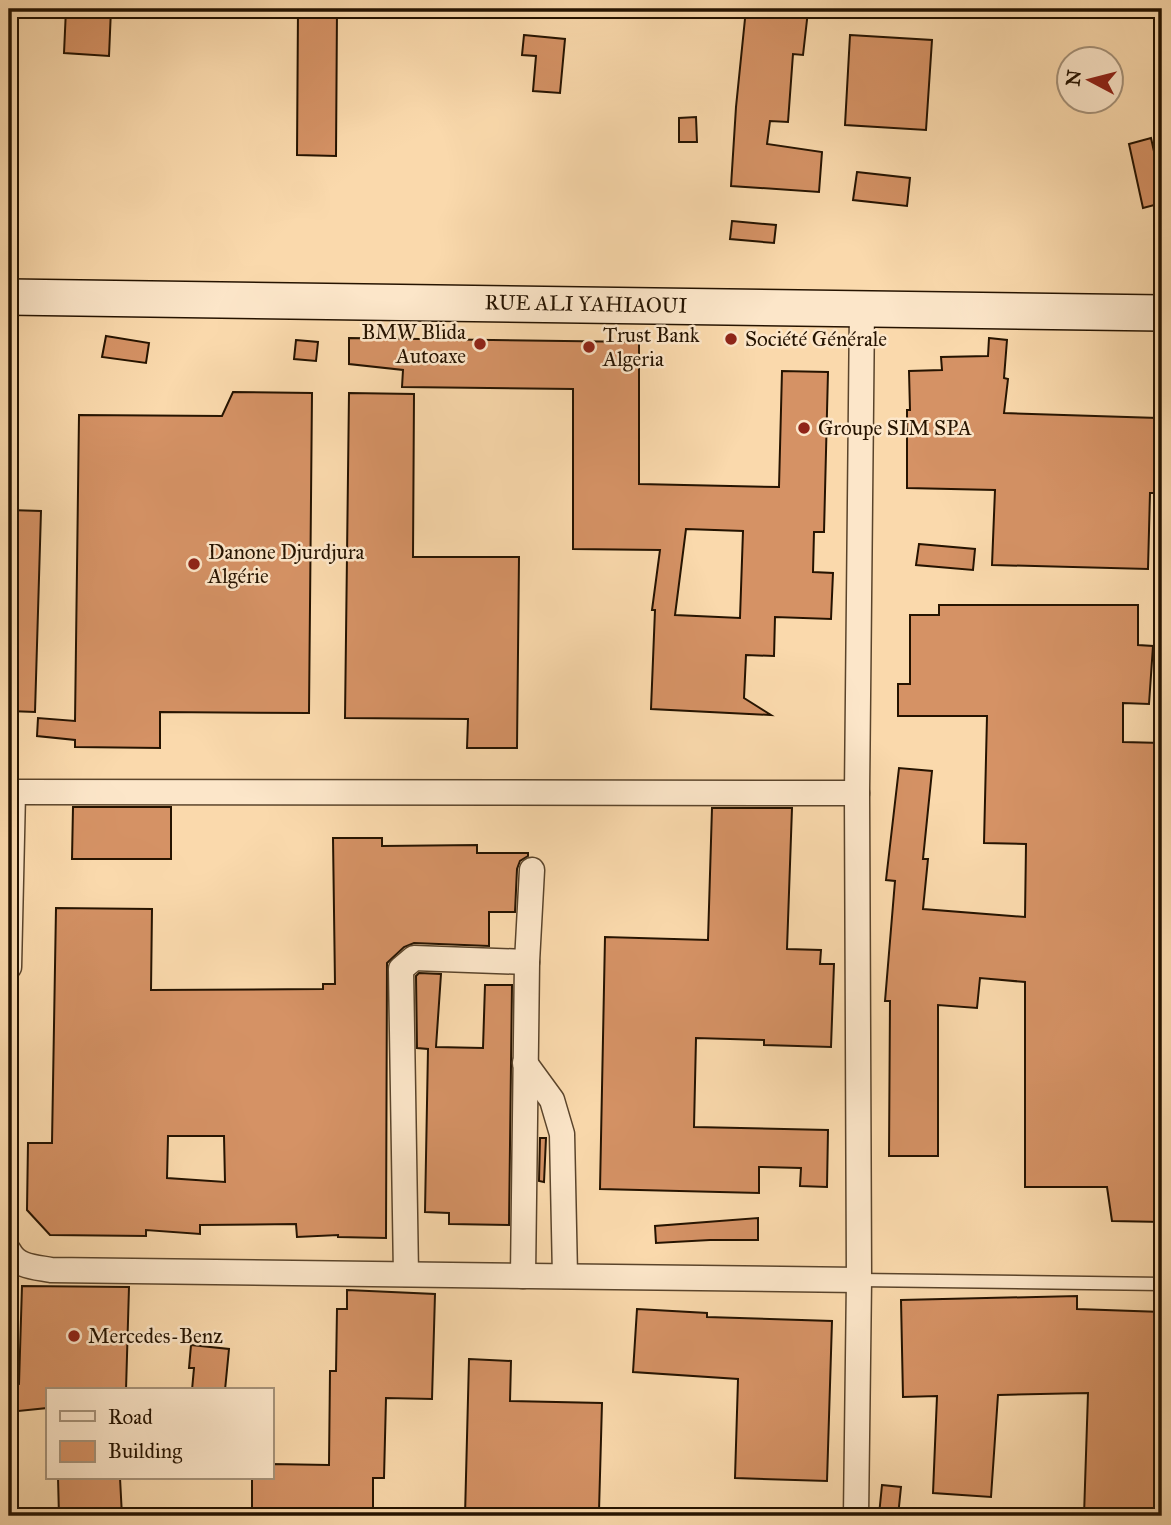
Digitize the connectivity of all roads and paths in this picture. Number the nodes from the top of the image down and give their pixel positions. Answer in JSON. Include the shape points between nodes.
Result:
{"nodes":[{"id":1,"x":9,"y":297,"type":"edge"},
{"id":2,"x":862,"y":307,"type":"junction"},
{"id":3,"x":1162,"y":313,"type":"edge"},
{"id":4,"x":11,"y":793,"type":"edge"},
{"id":5,"x":857,"y":793,"type":"junction"},
{"id":6,"x":532,"y":870,"type":"dead end"},
{"id":7,"x":527,"y":962,"type":"junction"},
{"id":8,"x":9,"y":967,"type":"edge"},
{"id":9,"x":525,"y":1063,"type":"junction"},
{"id":10,"x":9,"y":1251,"type":"edge"},
{"id":11,"x":406,"y":1274,"type":"junction"},
{"id":12,"x":523,"y":1276,"type":"junction"},
{"id":13,"x":565,"y":1276,"type":"junction"},
{"id":14,"x":859,"y":1280,"type":"junction"},
{"id":15,"x":1162,"y":1284,"type":"edge"},
{"id":16,"x":856,"y":1516,"type":"edge"}],
"edges":[{"from":1,"to":2,"type":"main road","name":"RUE ALI YAHIAOUI"},
{"from":2,"to":3,"type":"main road","name":"RUE ALI YAHIAOUI"},
{"from":2,"to":5,"type":"street"},
{"from":4,"to":5,"type":"street"},
{"from":4,"to":8,"type":"street"},
{"from":5,"to":14,"type":"street"},
{"from":6,"to":7,"type":"street"},
{"from":7,"to":9,"type":"street"},
{"from":7,"to":11,"type":"street","via":[[414,958],[401,969]]},
{"from":9,"to":12,"type":"street"},
{"from":9,"to":13,"type":"street","via":[[552,1100],[562,1134]]},
{"from":10,"to":11,"type":"street","via":[[24,1265],[51,1270]]},
{"from":11,"to":12,"type":"street"},
{"from":12,"to":13,"type":"street"},
{"from":13,"to":14,"type":"street"},
{"from":14,"to":15,"type":"lane"},
{"from":14,"to":16,"type":"street"}]}
